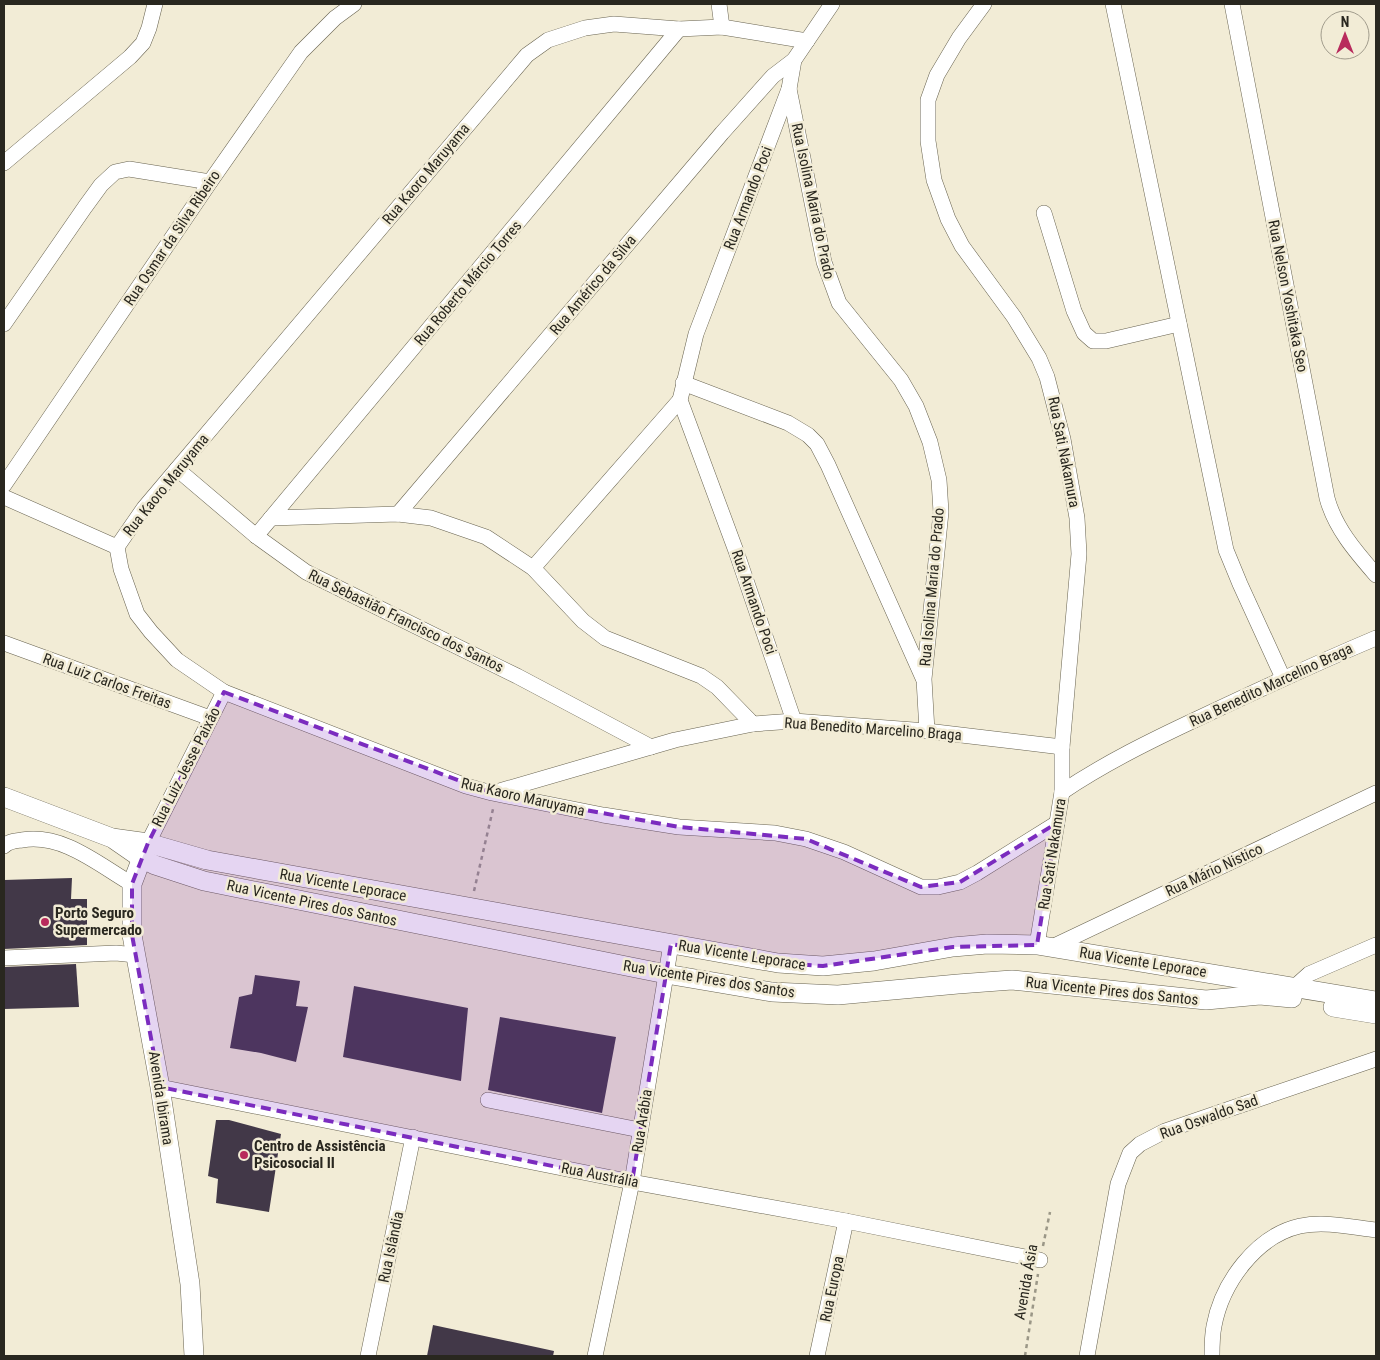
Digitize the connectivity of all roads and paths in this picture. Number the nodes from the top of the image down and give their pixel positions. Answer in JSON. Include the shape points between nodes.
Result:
{"nodes":[{"id":1,"x":155,"y":4,"type":"edge"},
{"id":2,"x":354,"y":4,"type":"edge"},
{"id":3,"x":719,"y":4,"type":"edge"},
{"id":4,"x":832,"y":4,"type":"edge"},
{"id":5,"x":984,"y":4,"type":"edge"},
{"id":6,"x":1112,"y":4,"type":"edge"},
{"id":7,"x":1232,"y":4,"type":"edge"},
{"id":8,"x":722,"y":27,"type":"junction"},
{"id":9,"x":679,"y":29,"type":"junction"},
{"id":10,"x":807,"y":40,"type":"junction"},
{"id":11,"x":794,"y":60,"type":"junction"},
{"id":12,"x":789,"y":89,"type":"junction"},
{"id":13,"x":4,"y":163,"type":"edge"},
{"id":14,"x":210,"y":182,"type":"junction"},
{"id":15,"x":1044,"y":213,"type":"dead end"},
{"id":16,"x":4,"y":324,"type":"edge"},
{"id":17,"x":1179,"y":324,"type":"junction"},
{"id":18,"x":683,"y":383,"type":"junction"},
{"id":19,"x":680,"y":400,"type":"junction"},
{"id":20,"x":177,"y":469,"type":"junction"},
{"id":21,"x":4,"y":485,"type":"edge"},
{"id":22,"x":4,"y":497,"type":"edge"},
{"id":23,"x":398,"y":514,"type":"junction"},
{"id":24,"x":272,"y":518,"type":"junction"},
{"id":25,"x":256,"y":536,"type":"junction"},
{"id":26,"x":117,"y":547,"type":"junction"},
{"id":27,"x":533,"y":568,"type":"junction"},
{"id":28,"x":1376,"y":574,"type":"edge"},
{"id":29,"x":930,"y":622,"type":"junction"},
{"id":30,"x":903,"y":632,"type":"junction"},
{"id":31,"x":1376,"y":638,"type":"edge"},
{"id":32,"x":4,"y":643,"type":"edge"},
{"id":33,"x":1283,"y":678,"type":"junction"},
{"id":34,"x":924,"y":679,"type":"junction"},
{"id":35,"x":224,"y":692,"type":"junction"},
{"id":36,"x":210,"y":718,"type":"junction"},
{"id":37,"x":794,"y":720,"type":"junction"},
{"id":38,"x":753,"y":724,"type":"junction"},
{"id":39,"x":927,"y":731,"type":"junction"},
{"id":40,"x":651,"y":747,"type":"junction"},
{"id":41,"x":1062,"y":747,"type":"junction"},
{"id":42,"x":1062,"y":792,"type":"junction"},
{"id":43,"x":494,"y":794,"type":"junction"},
{"id":44,"x":1376,"y":794,"type":"edge"},
{"id":45,"x":4,"y":797,"type":"edge"},
{"id":46,"x":1057,"y":823,"type":"junction"},
{"id":47,"x":4,"y":846,"type":"edge"},
{"id":48,"x":145,"y":850,"type":"junction"},
{"id":49,"x":132,"y":884,"type":"junction"},
{"id":50,"x":470,"y":908,"type":"junction"},
{"id":51,"x":671,"y":944,"type":"junction"},
{"id":52,"x":1045,"y":946,"type":"junction"},
{"id":53,"x":1376,"y":946,"type":"edge"},
{"id":54,"x":136,"y":955,"type":"junction"},
{"id":55,"x":4,"y":958,"type":"edge"},
{"id":56,"x":1211,"y":973,"type":"junction"},
{"id":57,"x":666,"y":974,"type":"junction"},
{"id":58,"x":1295,"y":993,"type":"junction"},
{"id":59,"x":1206,"y":1000,"type":"junction"},
{"id":60,"x":1376,"y":1001,"type":"edge"},
{"id":61,"x":1376,"y":1014,"type":"edge"},
{"id":62,"x":1376,"y":1059,"type":"edge"},
{"id":63,"x":160,"y":1087,"type":"junction"},
{"id":64,"x":488,"y":1100,"type":"dead end"},
{"id":65,"x":640,"y":1130,"type":"junction"},
{"id":66,"x":413,"y":1137,"type":"junction"},
{"id":67,"x":632,"y":1182,"type":"junction"},
{"id":68,"x":1050,"y":1212,"type":"dead end"},
{"id":69,"x":846,"y":1221,"type":"junction"},
{"id":70,"x":1376,"y":1230,"type":"edge"},
{"id":71,"x":1040,"y":1260,"type":"junction"},
{"id":72,"x":194,"y":1356,"type":"edge"},
{"id":73,"x":368,"y":1356,"type":"edge"},
{"id":74,"x":595,"y":1356,"type":"edge"},
{"id":75,"x":817,"y":1356,"type":"edge"},
{"id":76,"x":1024,"y":1356,"type":"edge"},
{"id":77,"x":1087,"y":1356,"type":"edge"},
{"id":78,"x":1212,"y":1356,"type":"edge"}],
"edges":[{"from":1,"to":13,"type":"street","via":[[143,42],[130,57]]},
{"from":2,"to":14,"type":"street","name":"Rua Osmar da Silva Ribeiro","via":[[301,52]]},
{"from":3,"to":8,"type":"street"},
{"from":4,"to":10,"type":"street","name":"Rua Armando Poci"},
{"from":5,"to":41,"type":"street","name":"Rua Sati Nakamura","via":[[937,75],[928,100],[928,141],[934,180],[948,219],[962,246],[1014,317],[1039,358],[1055,402],[1077,518],[1079,554]]},
{"from":6,"to":17,"type":"street"},
{"from":7,"to":28,"type":"street","name":"Rua Nelson Yoshitaka Seo","via":[[1331,514]]},
{"from":8,"to":9,"type":"street","name":"Rua Kaoro Maruyama"},
{"from":8,"to":10,"type":"street","name":"Rua Kaoro Maruyama"},
{"from":9,"to":20,"type":"street","name":"Rua Kaoro Maruyama","via":[[614,24],[585,28],[548,40],[527,55]]},
{"from":9,"to":24,"type":"street","name":"Rua Roberto Márcio Torres"},
{"from":10,"to":11,"type":"street","name":"Rua Armando Poci"},
{"from":11,"to":12,"type":"street","name":"Rua Armando Poci"},
{"from":11,"to":23,"type":"street","name":"Rua Américo da Silva","via":[[773,76],[722,133]]},
{"from":12,"to":18,"type":"street","name":"Rua Armando Poci","via":[[696,334]]},
{"from":12,"to":29,"type":"street","name":"Rua Isolina Maria do Prado","via":[[824,262],[836,297],[902,380],[930,442],[939,480],[941,512]]},
{"from":14,"to":16,"type":"street","via":[[129,169],[116,172],[85,206]]},
{"from":14,"to":21,"type":"street","name":"Rua Osmar da Silva Ribeiro"},
{"from":15,"to":17,"type":"street","via":[[1074,311],[1084,333],[1093,340],[1106,341]]},
{"from":17,"to":33,"type":"street","via":[[1226,550]]},
{"from":18,"to":19,"type":"street","name":"Rua Armando Poci"},
{"from":18,"to":30,"type":"street","via":[[788,423],[817,444]]},
{"from":19,"to":27,"type":"street"},
{"from":19,"to":37,"type":"street","name":"Rua Armando Poci"},
{"from":20,"to":25,"type":"street","name":"Rua Sebastião Francisco dos Santos"},
{"from":20,"to":26,"type":"street","name":"Rua Kaoro Maruyama"},
{"from":22,"to":26,"type":"street"},
{"from":23,"to":24,"type":"street"},
{"from":23,"to":27,"type":"street","via":[[431,518],[486,537]]},
{"from":24,"to":25,"type":"street","name":"Rua Roberto Márcio Torres"},
{"from":25,"to":40,"type":"street","name":"Rua Sebastião Francisco dos Santos","via":[[306,572],[517,676]]},
{"from":26,"to":35,"type":"street","name":"Rua Kaoro Maruyama","via":[[137,614],[177,660]]},
{"from":27,"to":38,"type":"street","via":[[583,621],[605,638],[701,676],[717,687]]},
{"from":29,"to":30,"type":"street","via":[[914,632]]},
{"from":29,"to":34,"type":"street","name":"Rua Isolina Maria do Prado"},
{"from":30,"to":34,"type":"street"},
{"from":31,"to":33,"type":"street","name":"Rua Benedito Marcelino Braga"},
{"from":32,"to":36,"type":"street","name":"Rua Luiz Carlos Freitas"},
{"from":33,"to":42,"type":"street","name":"Rua Benedito Marcelino Braga","via":[[1124,755]]},
{"from":34,"to":39,"type":"street","name":"Rua Isolina Maria do Prado"},
{"from":35,"to":36,"type":"street","name":"Rua Luiz Jesse Paixão"},
{"from":35,"to":43,"type":"street","name":"Rua Kaoro Maruyama","via":[[439,776]]},
{"from":36,"to":48,"type":"street","name":"Rua Luiz Jesse Paixão"},
{"from":37,"to":38,"type":"street","name":"Rua Benedito Marcelino Braga"},
{"from":37,"to":39,"type":"street","name":"Rua Benedito Marcelino Braga"},
{"from":38,"to":40,"type":"street","name":"Rua Benedito Marcelino Braga"},
{"from":39,"to":41,"type":"street","name":"Rua Benedito Marcelino Braga"},
{"from":40,"to":43,"type":"street","name":"Rua Benedito Marcelino Braga"},
{"from":41,"to":42,"type":"street","name":"Rua Sati Nakamura"},
{"from":42,"to":46,"type":"street","name":"Rua Sati Nakamura"},
{"from":43,"to":46,"type":"street","name":"Rua Kaoro Maruyama","via":[[678,827],[774,833],[806,839],[921,886],[938,887],[960,882],[977,873]]},
{"from":43,"to":50,"type":"path"},
{"from":44,"to":52,"type":"street","name":"Rua Mário Nistico"},
{"from":45,"to":48,"type":"main road","name":"Rua Vicente Leporace"},
{"from":46,"to":52,"type":"street","name":"Rua Sati Nakamura"},
{"from":47,"to":49,"type":"street","via":[[8,842],[34,838],[69,846]]},
{"from":48,"to":49,"type":"main road","name":"Avenida Ibirama"},
{"from":48,"to":50,"type":"main road","name":"Rua Vicente Leporace"},
{"from":48,"to":57,"type":"main road","name":"Rua Vicente Pires dos Santos","via":[[156,865],[208,882]]},
{"from":49,"to":54,"type":"main road","name":"Avenida Ibirama","via":[[132,935]]},
{"from":50,"to":51,"type":"main road","name":"Rua Vicente Leporace"},
{"from":51,"to":52,"type":"main road","name":"Rua Vicente Leporace","via":[[778,963],[823,966],[953,947],[987,944]]},
{"from":51,"to":57,"type":"street","name":"Rua Arábia"},
{"from":52,"to":56,"type":"main road","name":"Rua Vicente Leporace"},
{"from":53,"to":58,"type":"street","via":[[1309,974]]},
{"from":54,"to":55,"type":"street"},
{"from":54,"to":63,"type":"main road","name":"Avenida Ibirama"},
{"from":56,"to":58,"type":"main road","name":"Rua Vicente Leporace"},
{"from":56,"to":59,"type":"main road","via":[[1217,990]]},
{"from":57,"to":59,"type":"main road","name":"Rua Vicente Pires dos Santos","via":[[772,992],[826,995],[1012,980]]},
{"from":57,"to":65,"type":"street","name":"Rua Arábia"},
{"from":58,"to":59,"type":"main road","name":"Rua Vicente Pires dos Santos"},
{"from":58,"to":60,"type":"main road","name":"Rua Vicente Leporace"},
{"from":58,"to":61,"type":"main road","name":"Rua Vicente Pires dos Santos"},
{"from":62,"to":77,"type":"street","name":"Rua Oswaldo Sad","via":[[1165,1130],[1130,1153],[1118,1184]]},
{"from":63,"to":66,"type":"street","name":"Rua Austrália"},
{"from":63,"to":72,"type":"main road","name":"Avenida Ibirama","via":[[190,1284]]},
{"from":64,"to":65,"type":"street"},
{"from":65,"to":67,"type":"street","name":"Rua Arábia"},
{"from":66,"to":67,"type":"street","name":"Rua Austrália"},
{"from":66,"to":73,"type":"street","name":"Rua Islândia"},
{"from":67,"to":69,"type":"street","name":"Rua Austrália"},
{"from":67,"to":74,"type":"street","name":"Rua Arábia"},
{"from":68,"to":71,"type":"path","name":"Avenida Ásia"},
{"from":69,"to":71,"type":"street","name":"Rua Austrália"},
{"from":69,"to":75,"type":"street","name":"Rua Europa"},
{"from":70,"to":78,"type":"street","via":[[1315,1224],[1298,1227],[1276,1236],[1252,1254],[1234,1276],[1222,1299],[1214,1325]]},
{"from":71,"to":76,"type":"path","name":"Avenida Ásia"}]}
